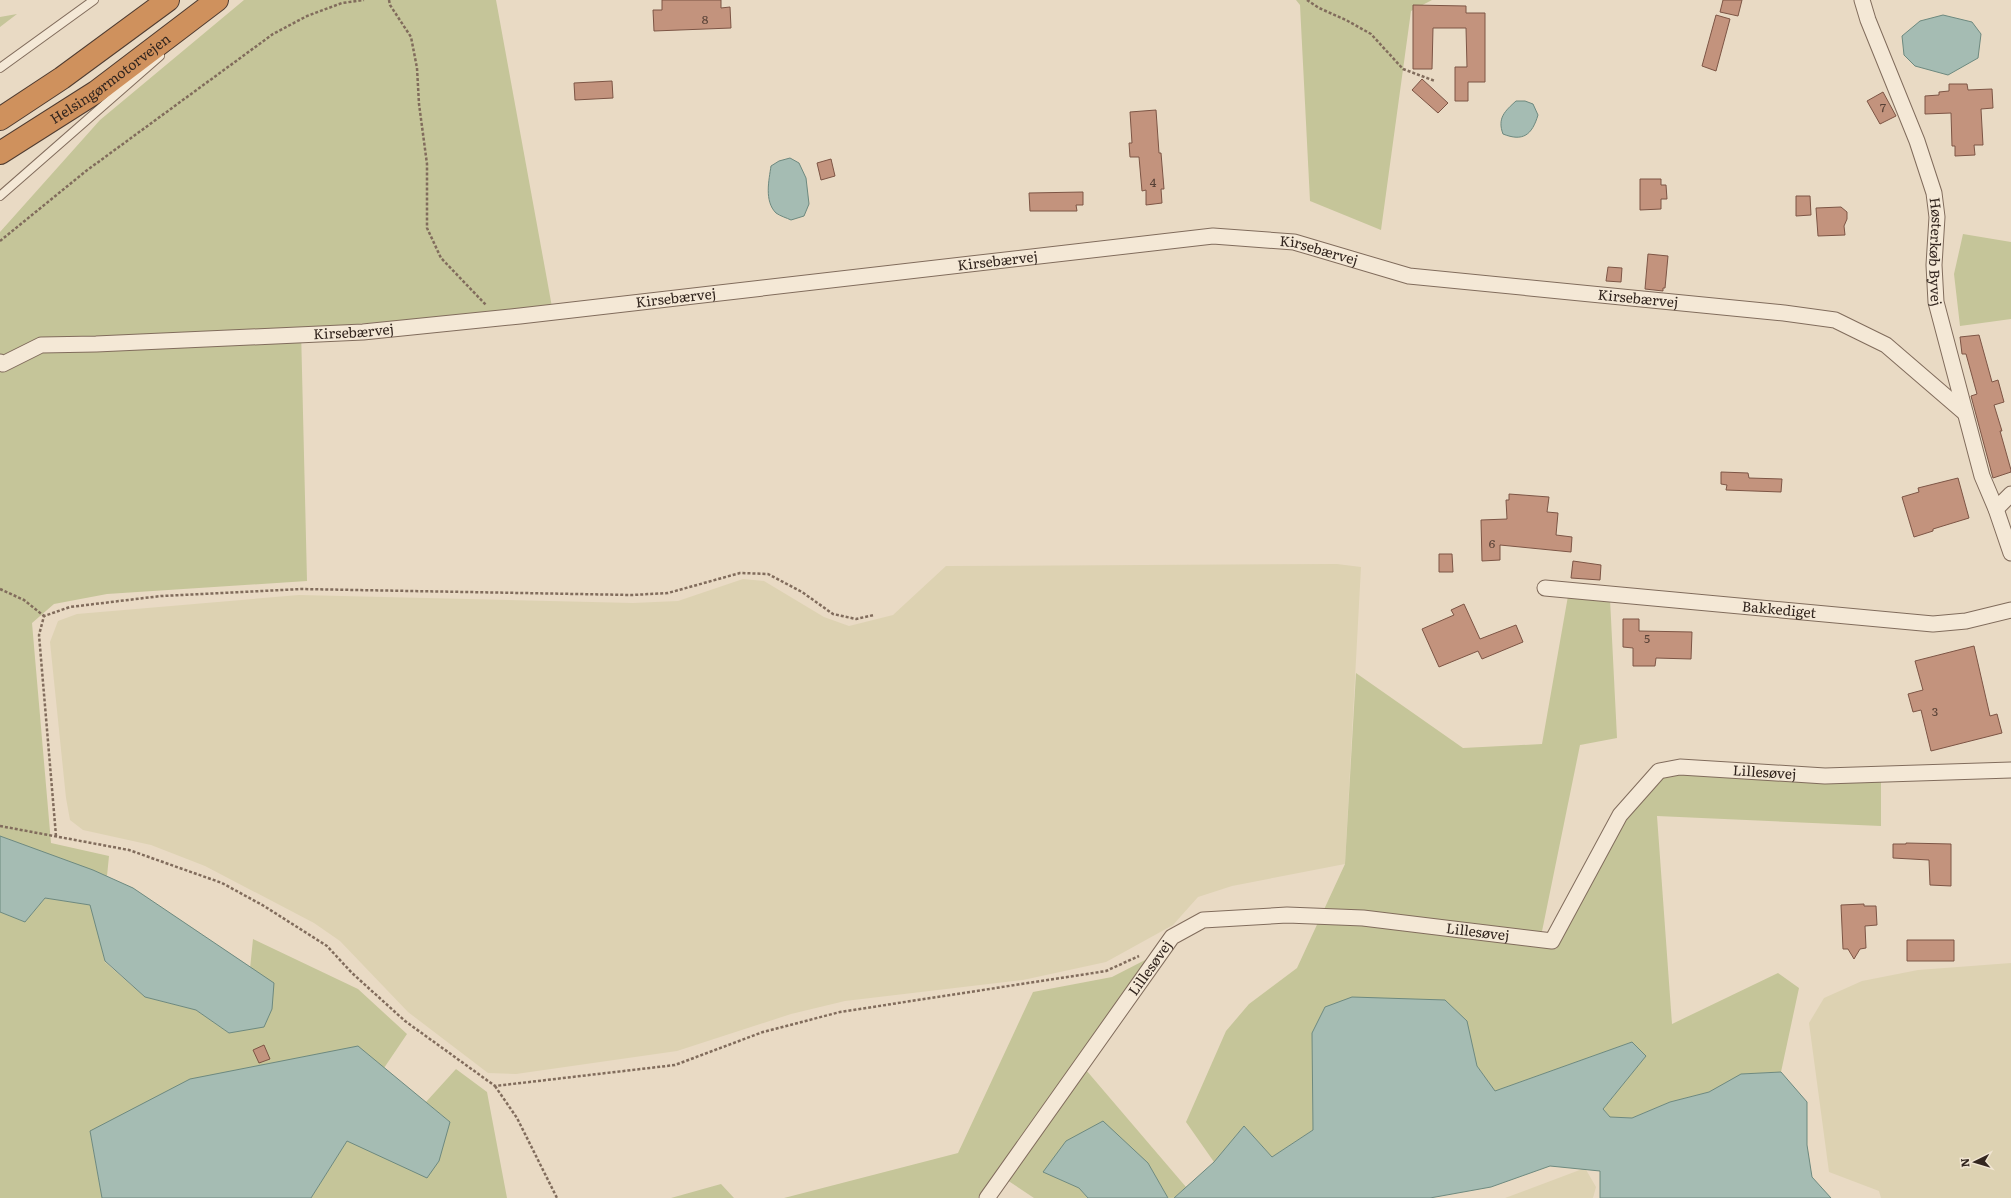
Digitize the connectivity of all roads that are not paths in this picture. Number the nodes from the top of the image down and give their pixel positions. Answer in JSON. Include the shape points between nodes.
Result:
{"nodes":[{"id":1,"x":94,"y":0,"type":"edge"},
{"id":2,"x":168,"y":0,"type":"edge"},
{"id":3,"x":217,"y":0,"type":"edge"},
{"id":4,"x":224,"y":0,"type":"edge"},
{"id":5,"x":1862,"y":0,"type":"edge"},
{"id":6,"x":177,"y":41,"type":"dead end"},
{"id":7,"x":165,"y":52,"type":"dead end"},
{"id":8,"x":0,"y":68,"type":"edge"},
{"id":9,"x":0,"y":119,"type":"edge"},
{"id":10,"x":0,"y":153,"type":"edge"},
{"id":11,"x":0,"y":196,"type":"edge"},
{"id":12,"x":0,"y":362,"type":"edge"},
{"id":13,"x":1965,"y":413,"type":"junction"},
{"id":14,"x":2011,"y":494,"type":"edge"},
{"id":15,"x":1996,"y":508,"type":"junction"},
{"id":16,"x":2011,"y":553,"type":"edge"},
{"id":17,"x":1545,"y":588,"type":"dead end"},
{"id":18,"x":2011,"y":610,"type":"edge"},
{"id":19,"x":2011,"y":770,"type":"edge"},
{"id":20,"x":987,"y":1198,"type":"edge"}],
"edges":[{"from":1,"to":8,"type":"lane"},
{"from":2,"to":9,"type":"highway","name":"Helsingørmotorvejen","via":[[62,78]]},
{"from":3,"to":10,"type":"highway","name":"Helsingørmotorvejen","via":[[96,92]]},
{"from":4,"to":6,"type":"lane"},
{"from":5,"to":13,"type":"street","name":"Høsterkøb Byvej","via":[[1917,141],[1934,193],[1937,217],[1934,265],[1936,302]]},
{"from":7,"to":11,"type":"lane"},
{"from":12,"to":13,"type":"street","name":"Kirsebærvej","via":[[3,364],[41,345],[363,332],[1213,236],[1294,242],[1409,276],[1784,312],[1835,320],[1886,345]]},
{"from":13,"to":15,"type":"street","name":"Høsterkøb Byvej","via":[[1982,476]]},
{"from":14,"to":15,"type":"street"},
{"from":15,"to":16,"type":"street","name":"Høsterkøb Byvej"},
{"from":17,"to":18,"type":"street","name":"Bakkediget","via":[[1933,624],[1966,621]]},
{"from":19,"to":20,"type":"street","name":"Lillesøvej","via":[[1825,776],[1680,767],[1659,772],[1620,815],[1552,941],[1363,918],[1287,915],[1203,920],[1172,937]]}]}
